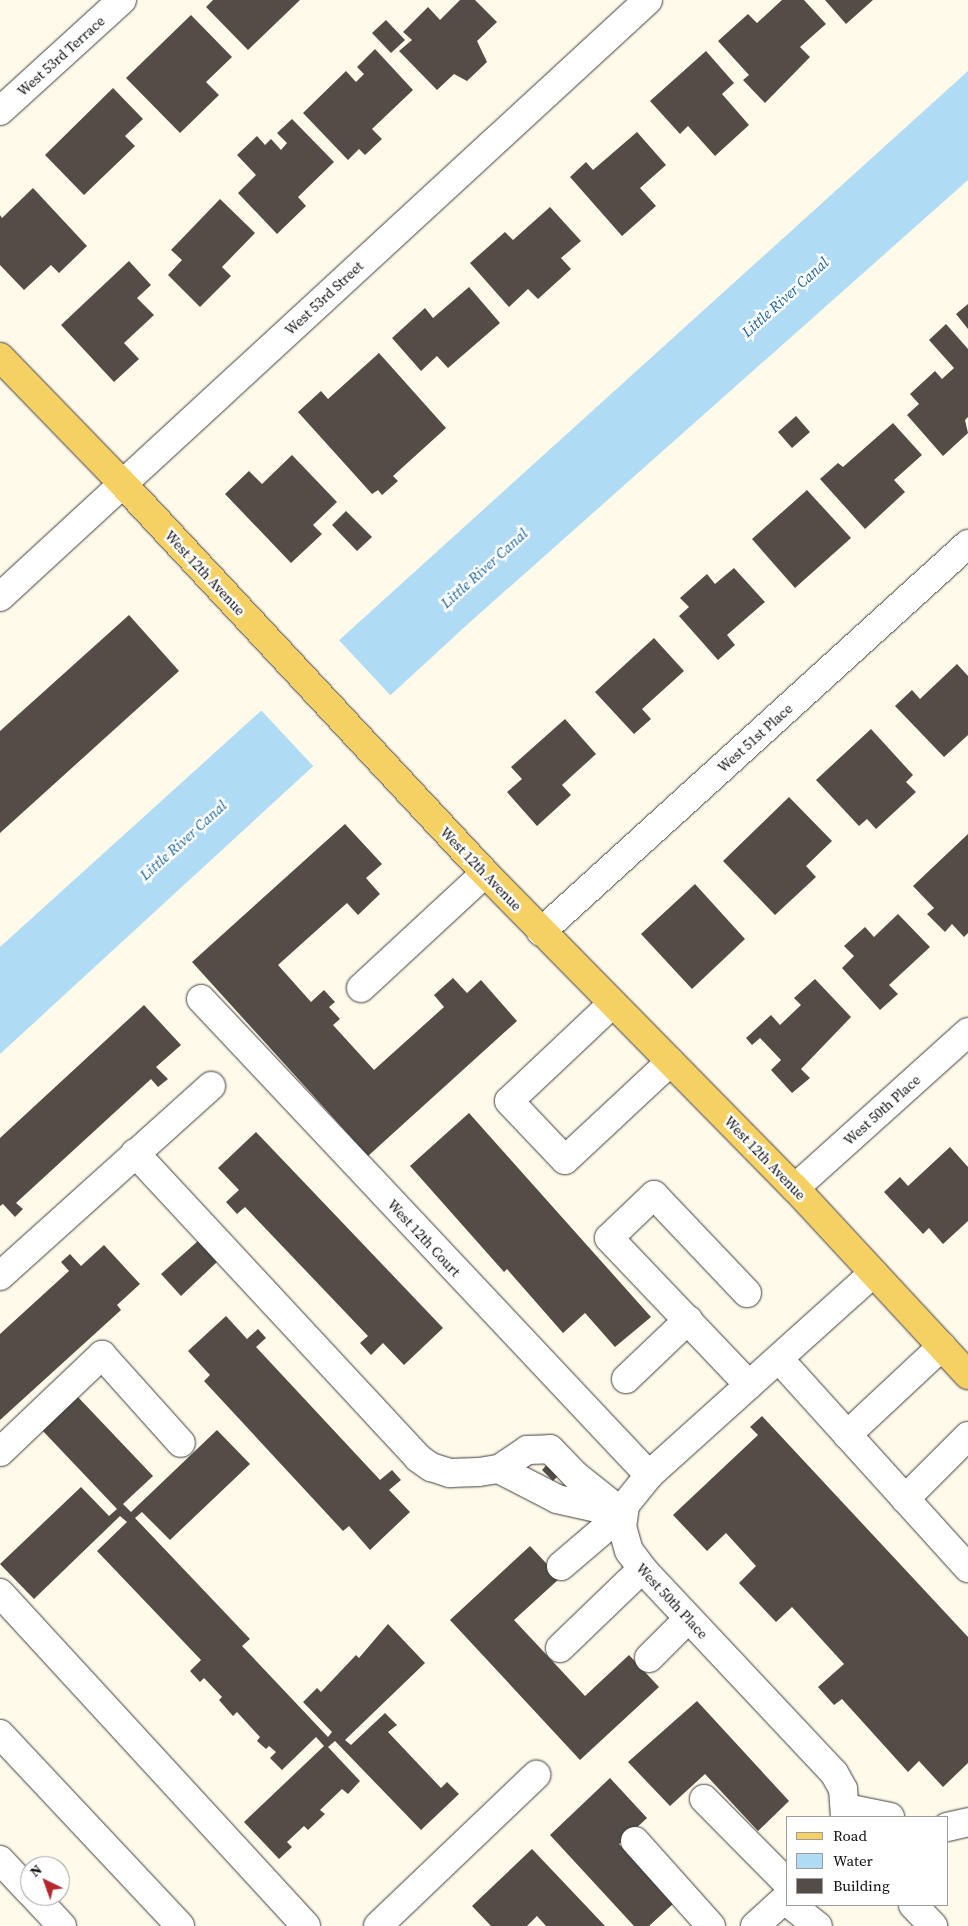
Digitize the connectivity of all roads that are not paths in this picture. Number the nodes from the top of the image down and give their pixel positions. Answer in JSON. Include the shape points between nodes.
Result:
{"nodes":[{"id":1,"x":122,"y":0,"type":"edge"},
{"id":2,"x":648,"y":0,"type":"edge"},
{"id":3,"x":0,"y":111,"type":"edge"},
{"id":4,"x":0,"y":357,"type":"edge"},
{"id":5,"x":122,"y":483,"type":"junction"},
{"id":6,"x":968,"y":544,"type":"edge"},
{"id":7,"x":0,"y":597,"type":"edge"},
{"id":8,"x":486,"y":873,"type":"junction"},
{"id":9,"x":542,"y":932,"type":"junction"},
{"id":10,"x":361,"y":988,"type":"dead end"},
{"id":11,"x":201,"y":1000,"type":"dead end"},
{"id":12,"x":612,"y":1004,"type":"junction"},
{"id":13,"x":968,"y":1032,"type":"edge"},
{"id":14,"x":670,"y":1062,"type":"junction"},
{"id":15,"x":211,"y":1086,"type":"dead end"},
{"id":16,"x":135,"y":1153,"type":"junction"},
{"id":17,"x":795,"y":1188,"type":"junction"},
{"id":18,"x":874,"y":1273,"type":"junction"},
{"id":19,"x":0,"y":1276,"type":"edge"},
{"id":20,"x":747,"y":1293,"type":"dead end"},
{"id":21,"x":688,"y":1320,"type":"junction"},
{"id":22,"x":942,"y":1346,"type":"junction"},
{"id":23,"x":779,"y":1359,"type":"junction"},
{"id":24,"x":968,"y":1375,"type":"edge"},
{"id":25,"x":626,"y":1379,"type":"dead end"},
{"id":26,"x":749,"y":1385,"type":"junction"},
{"id":27,"x":847,"y":1435,"type":"junction"},
{"id":28,"x":968,"y":1436,"type":"edge"},
{"id":29,"x":181,"y":1443,"type":"dead end"},
{"id":30,"x":0,"y":1452,"type":"edge"},
{"id":31,"x":499,"y":1470,"type":"junction"},
{"id":32,"x":649,"y":1475,"type":"junction"},
{"id":33,"x":905,"y":1499,"type":"junction"},
{"id":34,"x":622,"y":1514,"type":"junction"},
{"id":35,"x":965,"y":1560,"type":"edge"},
{"id":36,"x":561,"y":1566,"type":"dead end"},
{"id":37,"x":642,"y":1569,"type":"junction"},
{"id":38,"x":0,"y":1593,"type":"edge"},
{"id":39,"x":688,"y":1619,"type":"junction"},
{"id":40,"x":560,"y":1648,"type":"dead end"},
{"id":41,"x":649,"y":1658,"type":"dead end"},
{"id":42,"x":0,"y":1734,"type":"edge"},
{"id":43,"x":536,"y":1776,"type":"dead end"},
{"id":44,"x":704,"y":1799,"type":"dead end"},
{"id":45,"x":845,"y":1813,"type":"edge"},
{"id":46,"x":879,"y":1816,"type":"edge"},
{"id":47,"x":635,"y":1841,"type":"dead end"},
{"id":48,"x":0,"y":1860,"type":"edge"},
{"id":49,"x":20,"y":1881,"type":"edge"},
{"id":50,"x":786,"y":1896,"type":"edge"},
{"id":51,"x":786,"y":1898,"type":"edge"},
{"id":52,"x":43,"y":1906,"type":"edge"},
{"id":53,"x":797,"y":1906,"type":"edge"},
{"id":54,"x":914,"y":1906,"type":"edge"},
{"id":55,"x":762,"y":1924,"type":"edge"},
{"id":56,"x":62,"y":1926,"type":"edge"},
{"id":57,"x":180,"y":1926,"type":"edge"},
{"id":58,"x":306,"y":1926,"type":"edge"},
{"id":59,"x":378,"y":1926,"type":"edge"},
{"id":60,"x":711,"y":1926,"type":"edge"},
{"id":61,"x":818,"y":1926,"type":"edge"},
{"id":62,"x":933,"y":1926,"type":"edge"}],
"edges":[{"from":1,"to":3,"type":"street","name":"West 53rd Terrace"},
{"from":2,"to":5,"type":"street","name":"West 53rd Street"},
{"from":4,"to":5,"type":"main road","name":"West 12th Avenue"},
{"from":5,"to":7,"type":"street","name":"West 53rd Street"},
{"from":5,"to":8,"type":"main road","name":"West 12th Avenue"},
{"from":6,"to":9,"type":"street","name":"West 51st Place"},
{"from":8,"to":9,"type":"main road","name":"West 12th Avenue"},
{"from":8,"to":10,"type":"street"},
{"from":9,"to":12,"type":"main road","name":"West 12th Avenue"},
{"from":11,"to":32,"type":"street","name":"West 12th Court"},
{"from":12,"to":14,"type":"main road","name":"West 12th Avenue"},
{"from":12,"to":14,"type":"street","via":[[508,1101],[565,1160]]},
{"from":13,"to":17,"type":"street","name":"West 50th Place"},
{"from":14,"to":17,"type":"main road","name":"West 12th Avenue"},
{"from":15,"to":16,"type":"street"},
{"from":16,"to":19,"type":"street"},
{"from":16,"to":31,"type":"street","via":[[418,1458],[431,1467],[450,1473]]},
{"from":17,"to":18,"type":"main road","name":"West 12th Avenue"},
{"from":18,"to":22,"type":"main road","name":"West 12th Avenue"},
{"from":18,"to":23,"type":"street"},
{"from":20,"to":21,"type":"street","via":[[654,1195],[609,1238]]},
{"from":21,"to":25,"type":"street"},
{"from":21,"to":26,"type":"street"},
{"from":22,"to":24,"type":"main road","name":"West 12th Avenue"},
{"from":22,"to":27,"type":"street"},
{"from":23,"to":26,"type":"street"},
{"from":23,"to":27,"type":"street"},
{"from":26,"to":32,"type":"street"},
{"from":27,"to":33,"type":"street"},
{"from":28,"to":33,"type":"street"},
{"from":29,"to":30,"type":"street","via":[[102,1355]]},
{"from":31,"to":34,"type":"street","via":[[557,1500]]},
{"from":31,"to":34,"type":"street","via":[[527,1450],[550,1448],[575,1475]]},
{"from":32,"to":34,"type":"street","via":[[630,1496]]},
{"from":33,"to":35,"type":"street"},
{"from":34,"to":36,"type":"street"},
{"from":34,"to":37,"type":"street","name":"West 50th Place","via":[[624,1538]]},
{"from":37,"to":39,"type":"street","name":"West 50th Place"},
{"from":37,"to":40,"type":"street"},
{"from":38,"to":58,"type":"street"},
{"from":39,"to":41,"type":"street"},
{"from":39,"to":45,"type":"street","name":"West 50th Place","via":[[834,1773],[843,1789]]},
{"from":42,"to":57,"type":"street"},
{"from":43,"to":59,"type":"street"},
{"from":44,"to":50,"type":"street"},
{"from":45,"to":46,"type":"street"},
{"from":47,"to":60,"type":"street"},
{"from":48,"to":49,"type":"street"},
{"from":51,"to":55,"type":"street"},
{"from":52,"to":56,"type":"street"},
{"from":53,"to":61,"type":"street"},
{"from":54,"to":62,"type":"street"}]}
